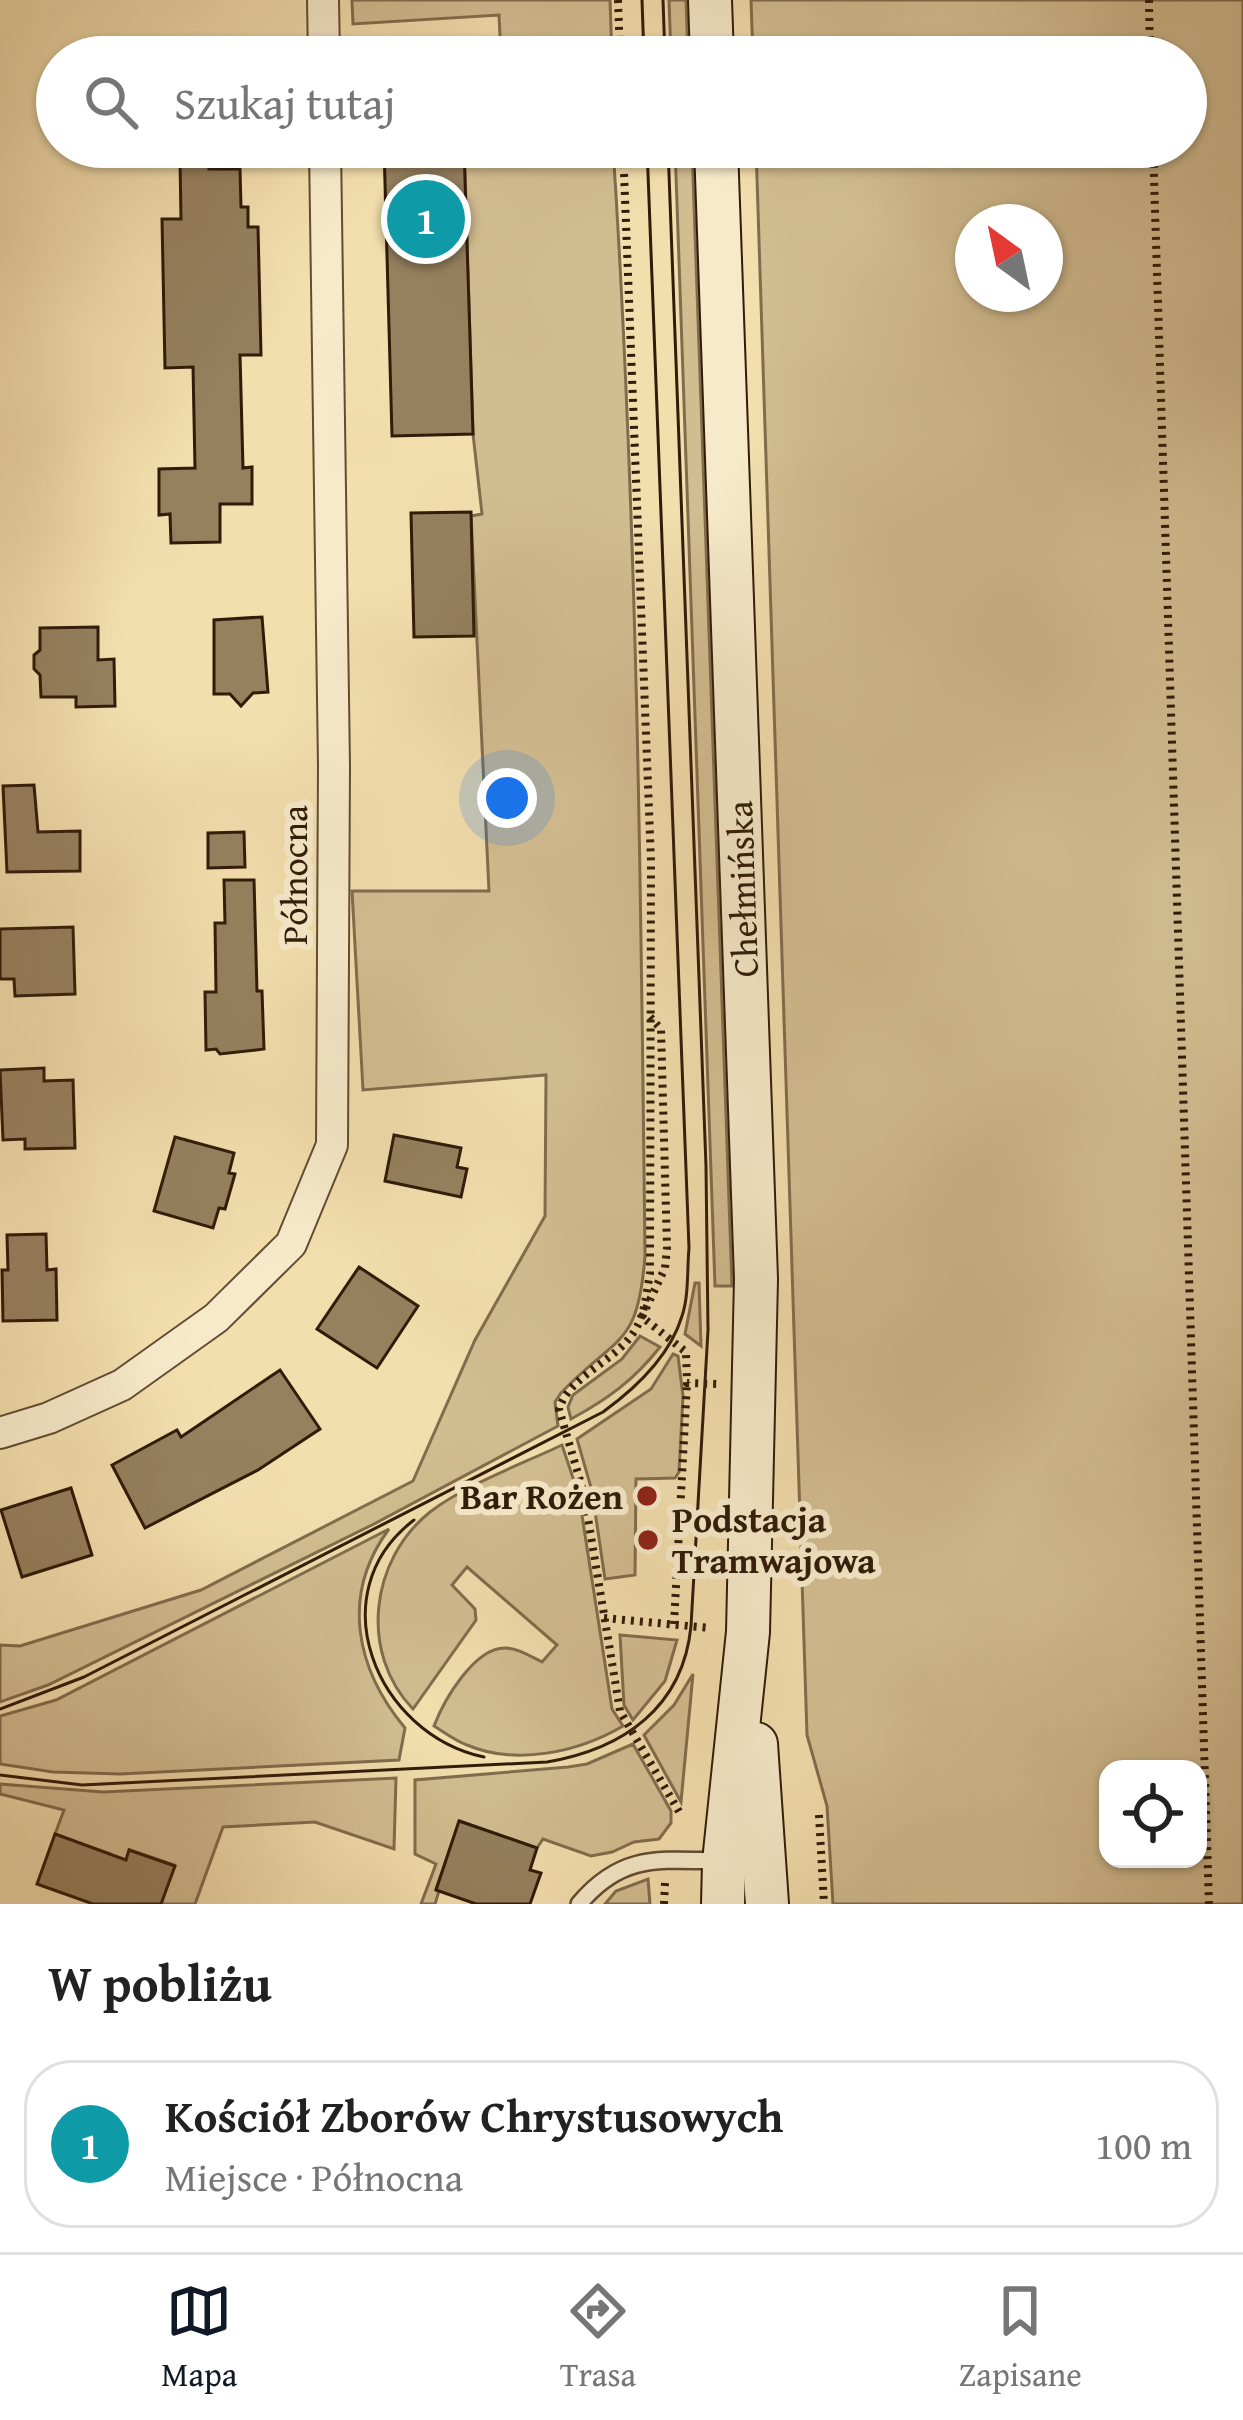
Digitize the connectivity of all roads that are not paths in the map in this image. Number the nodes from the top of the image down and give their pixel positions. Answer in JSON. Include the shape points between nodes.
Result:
{"nodes":[{"id":1,"x":323,"y":0,"type":"edge"},
{"id":2,"x":710,"y":0,"type":"edge"},
{"id":3,"x":324,"y":36,"type":"edge"},
{"id":4,"x":711,"y":36,"type":"edge"},
{"id":5,"x":325,"y":168,"type":"edge"},
{"id":6,"x":717,"y":168,"type":"edge"},
{"id":7,"x":0,"y":1433,"type":"edge"},
{"id":8,"x":723,"y":1626,"type":"junction"},
{"id":9,"x":724,"y":1862,"type":"junction"},
{"id":10,"x":579,"y":1904,"type":"edge"},
{"id":11,"x":723,"y":1904,"type":"edge"},
{"id":12,"x":767,"y":1904,"type":"edge"}],
"edges":[{"from":1,"to":3,"type":"street"},
{"from":2,"to":4,"type":"main road"},
{"from":5,"to":7,"type":"street","name":"Północna","via":[[332,1145],[291,1244],[216,1318],[122,1385]]},
{"from":6,"to":8,"type":"main road","name":"Chełmińska","via":[[756,1279]]},
{"from":8,"to":9,"type":"main road","name":"Chełmińska"},
{"from":8,"to":12,"type":"main road","name":"Chełmińska"},
{"from":9,"to":10,"type":"lane","via":[[629,1865]]},
{"from":9,"to":11,"type":"main road","name":"Chełmińska"}]}
